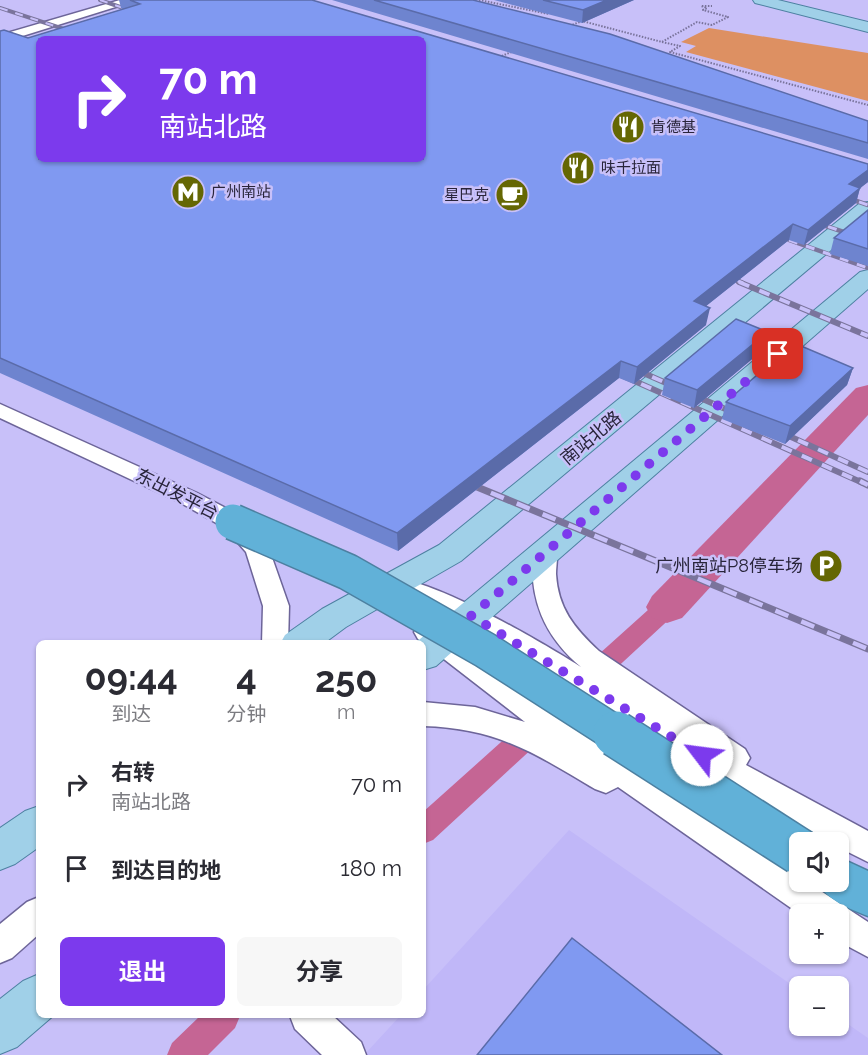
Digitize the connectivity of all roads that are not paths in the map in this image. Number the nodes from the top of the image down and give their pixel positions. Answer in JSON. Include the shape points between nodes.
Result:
{"nodes":[{"id":1,"x":94,"y":0,"type":"edge"},
{"id":2,"x":132,"y":0,"type":"edge"},
{"id":3,"x":759,"y":0,"type":"edge"},
{"id":4,"x":799,"y":0,"type":"edge"},
{"id":5,"x":868,"y":16,"type":"edge"},
{"id":6,"x":0,"y":27,"type":"edge"},
{"id":7,"x":868,"y":27,"type":"edge"},
{"id":8,"x":0,"y":39,"type":"edge"},
{"id":9,"x":868,"y":208,"type":"edge"},
{"id":10,"x":868,"y":277,"type":"edge"},
{"id":11,"x":0,"y":410,"type":"edge"},
{"id":12,"x":233,"y":522,"type":"junction"},
{"id":13,"x":545,"y":552,"type":"junction"},
{"id":14,"x":391,"y":585,"type":"junction"},
{"id":15,"x":471,"y":616,"type":"junction"},
{"id":16,"x":275,"y":640,"type":"edge"},
{"id":17,"x":303,"y":640,"type":"edge"},
{"id":18,"x":431,"y":649,"type":"edge"},
{"id":19,"x":643,"y":708,"type":"junction"},
{"id":20,"x":426,"y":714,"type":"edge"},
{"id":21,"x":681,"y":744,"type":"junction"},
{"id":22,"x":581,"y":756,"type":"junction"},
{"id":23,"x":641,"y":787,"type":"junction"},
{"id":24,"x":36,"y":826,"type":"edge"},
{"id":25,"x":0,"y":852,"type":"edge"},
{"id":26,"x":857,"y":857,"type":"edge"},
{"id":27,"x":789,"y":866,"type":"edge"},
{"id":28,"x":811,"y":892,"type":"edge"},
{"id":29,"x":868,"y":895,"type":"edge"},
{"id":30,"x":821,"y":904,"type":"edge"},
{"id":31,"x":36,"y":916,"type":"edge"},
{"id":32,"x":849,"y":928,"type":"edge"},
{"id":33,"x":868,"y":941,"type":"edge"},
{"id":34,"x":0,"y":946,"type":"edge"},
{"id":35,"x":36,"y":1000,"type":"edge"},
{"id":36,"x":310,"y":1018,"type":"edge"},
{"id":37,"x":0,"y":1030,"type":"edge"},
{"id":38,"x":348,"y":1055,"type":"edge"}],
"edges":[{"from":1,"to":6,"type":"street"},
{"from":2,"to":8,"type":"street"},
{"from":3,"to":7,"type":"main road"},
{"from":4,"to":5,"type":"main road"},
{"from":9,"to":14,"type":"main road","name":"南站北路","via":[[483,528],[450,553]]},
{"from":10,"to":13,"type":"main road"},
{"from":11,"to":12,"type":"street","name":"东出发平台"},
{"from":12,"to":16,"type":"street","name":"东出发平台","via":[[257,549],[276,606]]},
{"from":12,"to":27,"type":"highway","bridge":true,"via":[[348,572],[485,650]]},
{"from":13,"to":15,"type":"main road"},
{"from":13,"to":19,"type":"street","via":[[542,577],[557,626]]},
{"from":14,"to":15,"type":"street","via":[[430,596]]},
{"from":14,"to":17,"type":"main road","name":"南站北路"},
{"from":14,"to":18,"type":"street"},
{"from":15,"to":18,"type":"main road"},
{"from":15,"to":19,"type":"street","via":[[547,661]]},
{"from":18,"to":22,"type":"street","via":[[510,697]]},
{"from":19,"to":21,"type":"street"},
{"from":19,"to":26,"type":"street"},
{"from":20,"to":22,"type":"street","via":[[468,715],[508,726]]},
{"from":21,"to":23,"type":"street"},
{"from":21,"to":26,"type":"street"},
{"from":22,"to":23,"type":"street"},
{"from":22,"to":27,"type":"street"},
{"from":23,"to":27,"type":"street"},
{"from":24,"to":25,"type":"main road"},
{"from":26,"to":29,"type":"highway"},
{"from":28,"to":30,"type":"street"},
{"from":31,"to":34,"type":"street"},
{"from":32,"to":33,"type":"street"},
{"from":35,"to":37,"type":"main road"},
{"from":36,"to":38,"type":"street"}]}
